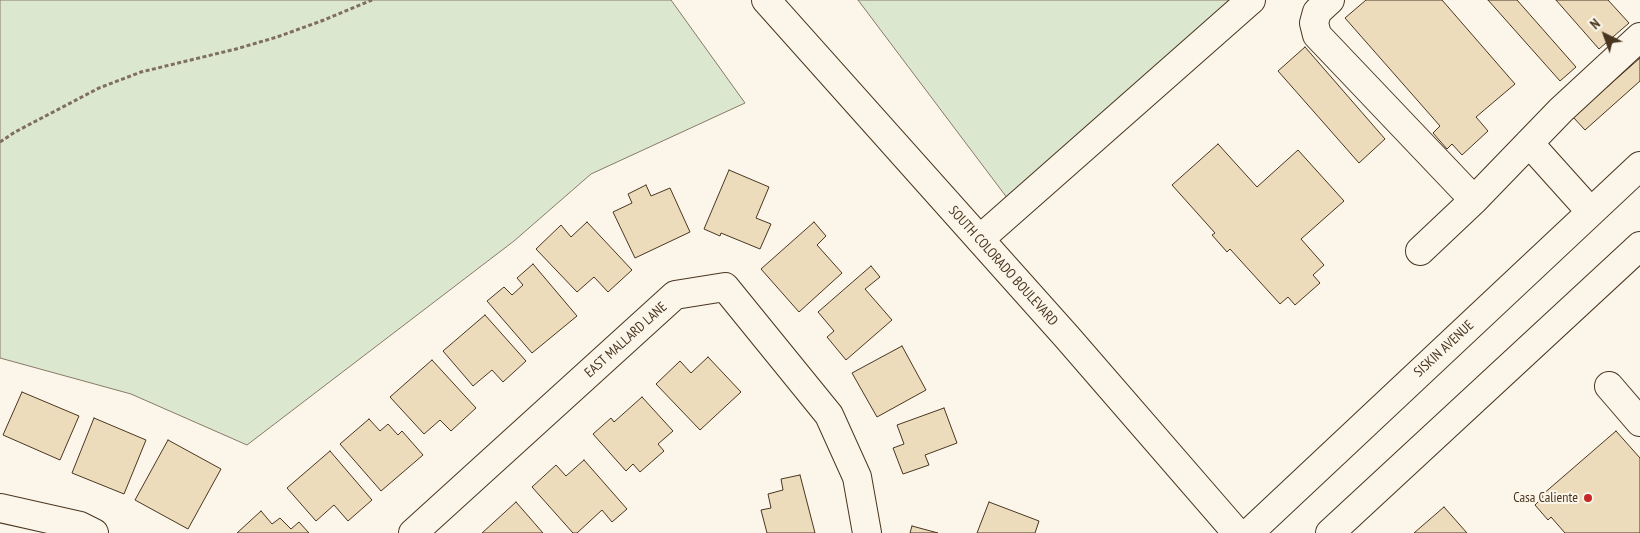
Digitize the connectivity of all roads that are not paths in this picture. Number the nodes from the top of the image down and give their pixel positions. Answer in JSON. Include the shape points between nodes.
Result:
{"nodes":[{"id":1,"x":766,"y":0,"type":"edge"},
{"id":2,"x":1251,"y":0,"type":"edge"},
{"id":3,"x":1330,"y":0,"type":"edge"},
{"id":4,"x":1640,"y":37,"type":"edge"},
{"id":5,"x":1529,"y":143,"type":"junction"},
{"id":6,"x":1640,"y":166,"type":"edge"},
{"id":7,"x":1474,"y":200,"type":"junction"},
{"id":8,"x":1591,"y":212,"type":"junction"},
{"id":9,"x":980,"y":240,"type":"junction"},
{"id":10,"x":1640,"y":246,"type":"edge"},
{"id":11,"x":1420,"y":251,"type":"dead end"},
{"id":12,"x":1609,"y":386,"type":"dead end"},
{"id":13,"x":1640,"y":422,"type":"edge"},
{"id":14,"x":0,"y":508,"type":"edge"},
{"id":15,"x":94,"y":533,"type":"edge"},
{"id":16,"x":414,"y":533,"type":"edge"},
{"id":17,"x":867,"y":533,"type":"edge"},
{"id":18,"x":1237,"y":533,"type":"edge"},
{"id":19,"x":1249,"y":533,"type":"edge"},
{"id":20,"x":1330,"y":533,"type":"edge"}],
"edges":[{"from":1,"to":9,"type":"street","name":"SOUTH COLORADO BOULEVARD"},
{"from":2,"to":9,"type":"street"},
{"from":3,"to":7,"type":"street","via":[[1317,12],[1314,23],[1317,36]]},
{"from":4,"to":5,"type":"street"},
{"from":5,"to":7,"type":"street"},
{"from":5,"to":8,"type":"street"},
{"from":6,"to":8,"type":"street","name":"SISKIN AVENUE"},
{"from":7,"to":11,"type":"street"},
{"from":8,"to":19,"type":"street","name":"SISKIN AVENUE"},
{"from":9,"to":18,"type":"street","name":"SOUTH COLORADO BOULEVARD"},
{"from":10,"to":20,"type":"street"},
{"from":12,"to":13,"type":"street"},
{"from":14,"to":15,"type":"street","via":[[80,526]]},
{"from":16,"to":17,"type":"street","name":"EAST MALLARD LANE","via":[[674,295],[725,287],[828,415],[857,477]]}]}
